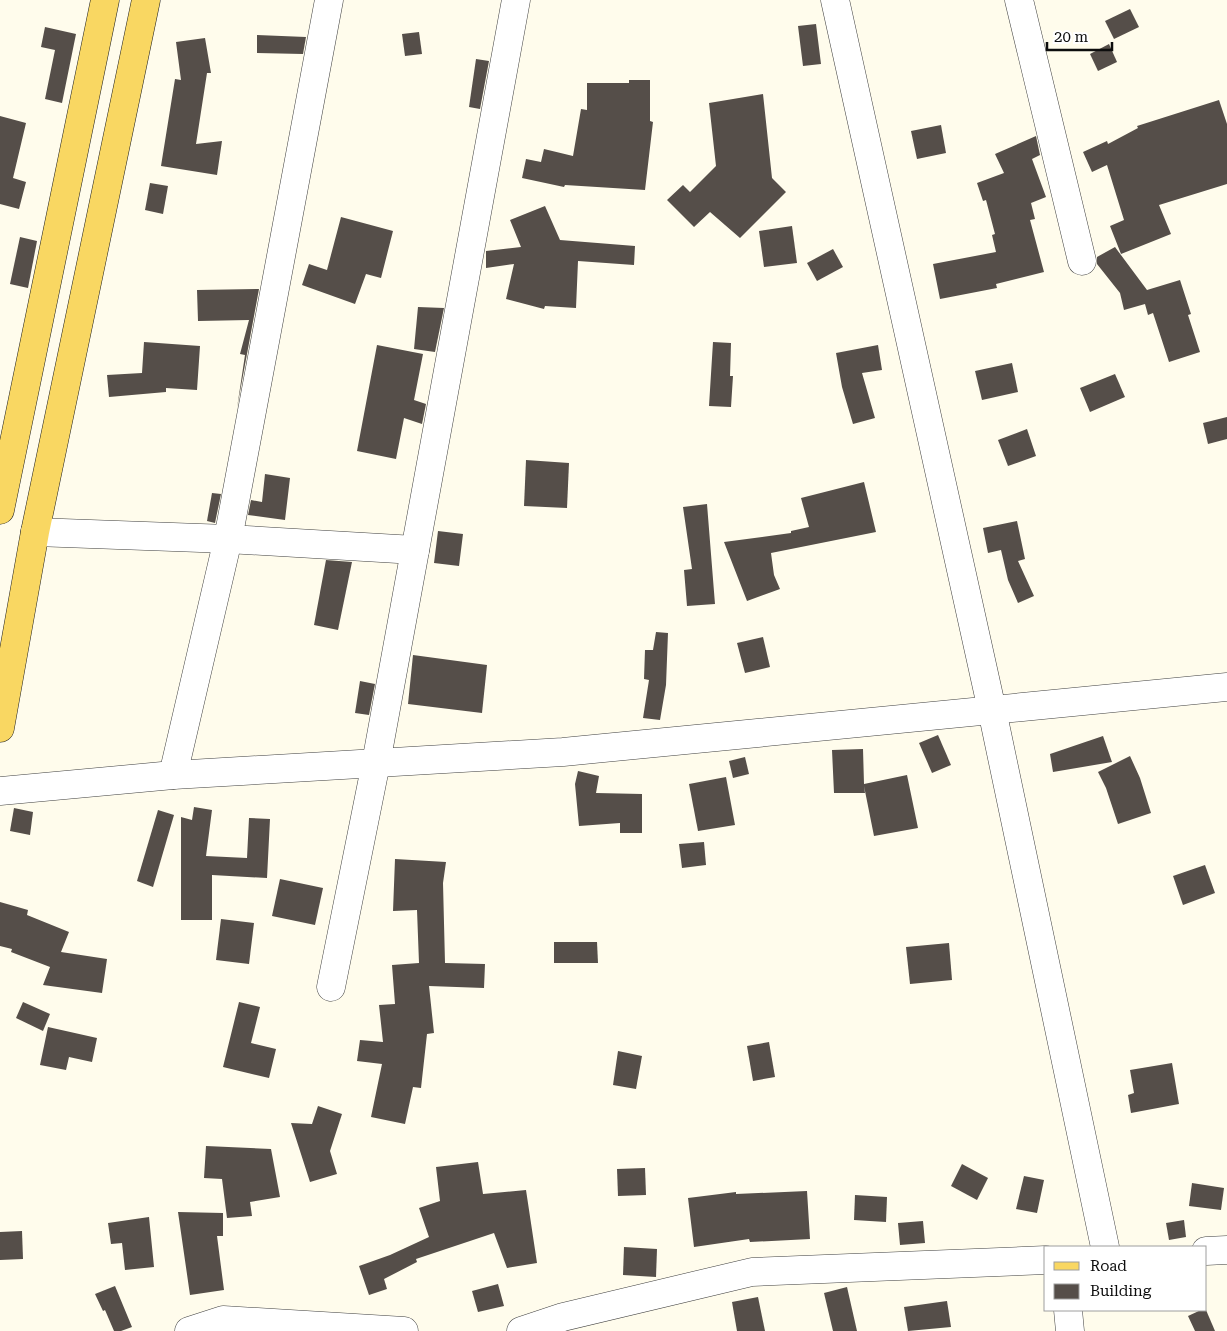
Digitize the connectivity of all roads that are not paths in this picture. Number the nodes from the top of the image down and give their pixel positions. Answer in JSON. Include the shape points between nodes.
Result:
{"nodes":[{"id":1,"x":105,"y":0,"type":"edge"},
{"id":2,"x":146,"y":0,"type":"edge"},
{"id":3,"x":329,"y":0,"type":"edge"},
{"id":4,"x":516,"y":0,"type":"edge"},
{"id":5,"x":835,"y":0,"type":"edge"},
{"id":6,"x":1019,"y":0,"type":"edge"},
{"id":7,"x":1082,"y":261,"type":"dead end"},
{"id":8,"x":0,"y":510,"type":"edge"},
{"id":9,"x":35,"y":532,"type":"junction"},
{"id":10,"x":228,"y":538,"type":"junction"},
{"id":11,"x":415,"y":550,"type":"junction"},
{"id":12,"x":1227,"y":687,"type":"edge"},
{"id":13,"x":992,"y":710,"type":"junction"},
{"id":14,"x":0,"y":728,"type":"edge"},
{"id":15,"x":376,"y":763,"type":"junction"},
{"id":16,"x":174,"y":775,"type":"junction"},
{"id":17,"x":0,"y":791,"type":"edge"},
{"id":18,"x":331,"y":987,"type":"dead end"},
{"id":19,"x":1105,"y":1246,"type":"edge"},
{"id":20,"x":1227,"y":1250,"type":"edge"},
{"id":21,"x":1207,"y":1251,"type":"edge"},
{"id":22,"x":1044,"y":1260,"type":"edge"},
{"id":23,"x":1068,"y":1311,"type":"edge"},
{"id":24,"x":189,"y":1331,"type":"edge"},
{"id":25,"x":404,"y":1331,"type":"edge"},
{"id":26,"x":521,"y":1331,"type":"edge"},
{"id":27,"x":1070,"y":1331,"type":"edge"}],
"edges":[{"from":1,"to":8,"type":"main road"},
{"from":2,"to":9,"type":"main road"},
{"from":3,"to":10,"type":"street"},
{"from":4,"to":11,"type":"street"},
{"from":5,"to":13,"type":"street"},
{"from":6,"to":7,"type":"street"},
{"from":9,"to":10,"type":"street"},
{"from":9,"to":14,"type":"main road"},
{"from":10,"to":11,"type":"street"},
{"from":10,"to":16,"type":"street"},
{"from":11,"to":15,"type":"street"},
{"from":12,"to":13,"type":"street"},
{"from":13,"to":15,"type":"street","via":[[563,752]]},
{"from":13,"to":19,"type":"street"},
{"from":15,"to":16,"type":"street"},
{"from":15,"to":18,"type":"street"},
{"from":16,"to":17,"type":"street"},
{"from":20,"to":21,"type":"street"},
{"from":22,"to":26,"type":"street","via":[[752,1272],[563,1317]]},
{"from":23,"to":27,"type":"street"},
{"from":24,"to":25,"type":"street","via":[[223,1320]]}]}
